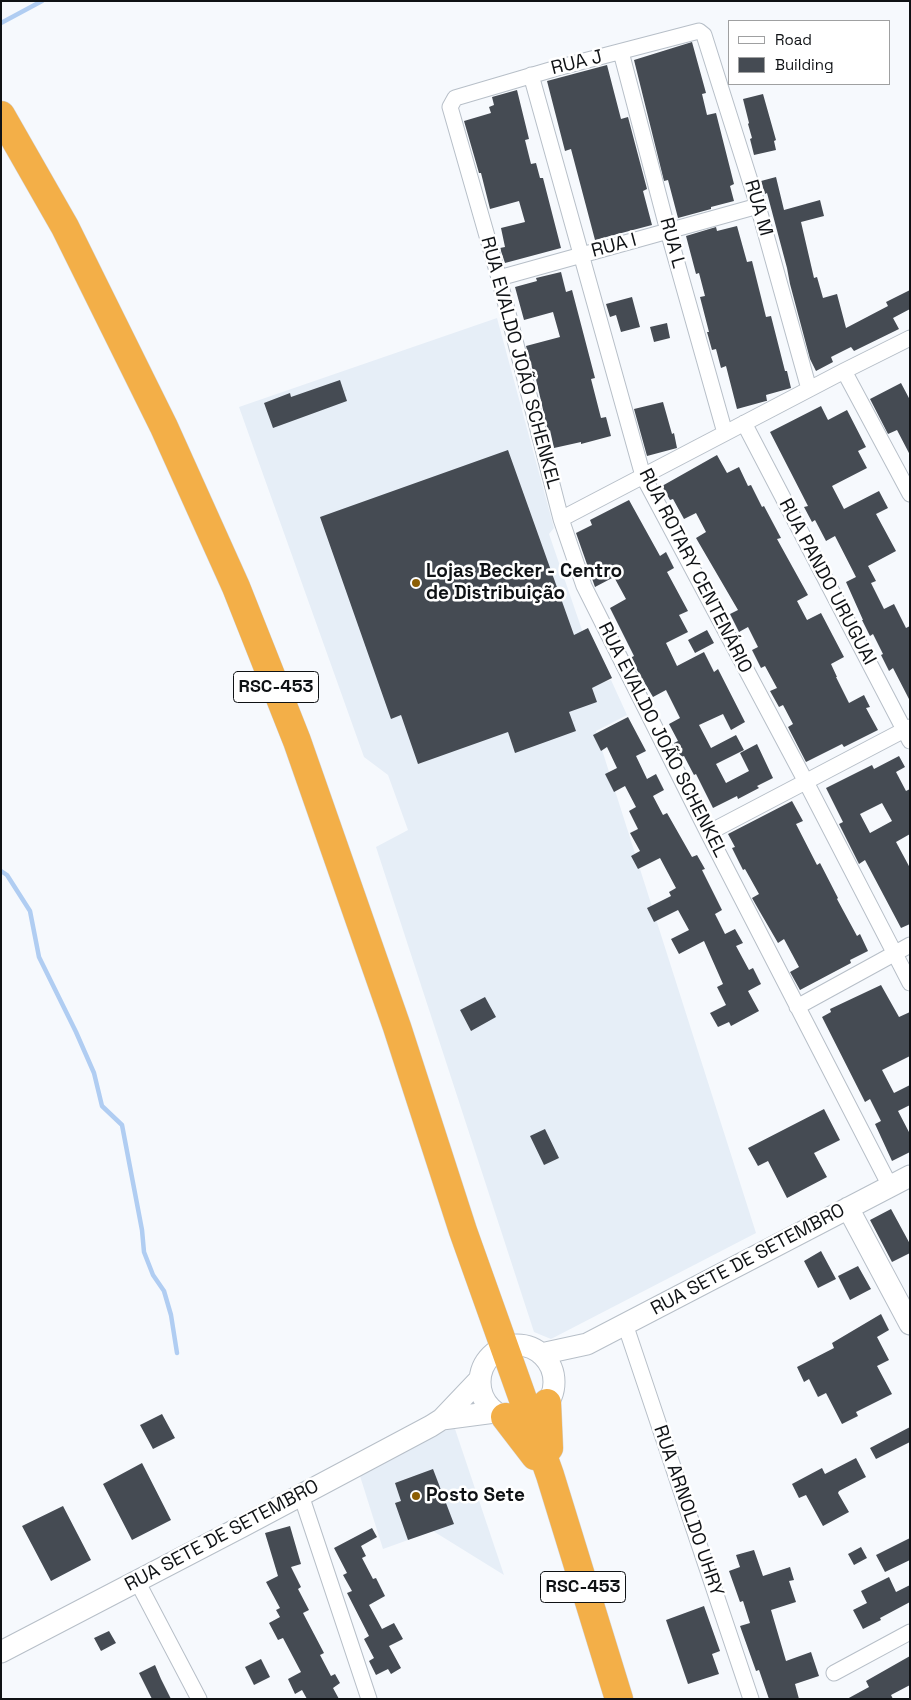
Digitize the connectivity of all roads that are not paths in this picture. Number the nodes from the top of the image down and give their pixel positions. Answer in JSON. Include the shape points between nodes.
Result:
{"nodes":[{"id":1,"x":699,"y":31,"type":"joint"},
{"id":2,"x":621,"y":52,"type":"junction"},
{"id":3,"x":531,"y":75,"type":"junction"},
{"id":4,"x":455,"y":98,"type":"joint"},
{"id":5,"x":1,"y":115,"type":"edge"},
{"id":6,"x":758,"y":206,"type":"junction"},
{"id":7,"x":668,"y":231,"type":"junction"},
{"id":8,"x":582,"y":255,"type":"junction"},
{"id":9,"x":499,"y":278,"type":"junction"},
{"id":10,"x":910,"y":338,"type":"edge"},
{"id":11,"x":844,"y":371,"type":"junction"},
{"id":12,"x":809,"y":389,"type":"junction"},
{"id":13,"x":744,"y":424,"type":"junction"},
{"id":14,"x":725,"y":433,"type":"junction"},
{"id":15,"x":643,"y":476,"type":"junction"},
{"id":16,"x":910,"y":494,"type":"edge"},
{"id":17,"x":561,"y":519,"type":"junction"},
{"id":18,"x":908,"y":733,"type":"edge"},
{"id":19,"x":806,"y":782,"type":"junction"},
{"id":20,"x":708,"y":833,"type":"junction"},
{"id":21,"x":910,"y":945,"type":"edge"},
{"id":22,"x":894,"y":953,"type":"junction"},
{"id":23,"x":910,"y":983,"type":"edge"},
{"id":24,"x":797,"y":1007,"type":"junction"},
{"id":25,"x":910,"y":1176,"type":"edge"},
{"id":26,"x":890,"y":1186,"type":"junction"},
{"id":27,"x":848,"y":1208,"type":"junction"},
{"id":28,"x":625,"y":1324,"type":"junction"},
{"id":29,"x":910,"y":1324,"type":"edge"},
{"id":30,"x":587,"y":1344,"type":"junction"},
{"id":31,"x":507,"y":1357,"type":"junction"},
{"id":32,"x":526,"y":1406,"type":"junction"},
{"id":33,"x":442,"y":1420,"type":"junction"},
{"id":34,"x":301,"y":1495,"type":"junction"},
{"id":35,"x":137,"y":1581,"type":"junction"},
{"id":36,"x":910,"y":1632,"type":"edge"},
{"id":37,"x":1,"y":1652,"type":"edge"},
{"id":38,"x":834,"y":1673,"type":"dead end"},
{"id":39,"x":199,"y":1699,"type":"edge"},
{"id":40,"x":369,"y":1699,"type":"edge"},
{"id":41,"x":619,"y":1699,"type":"edge"},
{"id":42,"x":751,"y":1699,"type":"edge"}],
"edges":[{"from":1,"to":2,"type":"street","name":"RUA J"},
{"from":1,"to":6,"type":"street","name":"RUA M","via":[[704,35]]},
{"from":2,"to":3,"type":"street","name":"RUA J"},
{"from":2,"to":7,"type":"street","name":"RUA L"},
{"from":3,"to":4,"type":"street","name":"RUA J"},
{"from":3,"to":8,"type":"street","name":"RUA ROTARY CENTENÁRIO"},
{"from":4,"to":9,"type":"street","name":"RUA EVALDO JOÃO SCHENKEL","via":[[450,107]]},
{"from":5,"to":31,"type":"highway","number":"RSC-453","via":[[74,245],[164,427],[236,587],[297,741]]},
{"from":6,"to":7,"type":"street","name":"RUA I"},
{"from":6,"to":12,"type":"street","name":"RUA M"},
{"from":7,"to":8,"type":"street","name":"RUA I"},
{"from":7,"to":14,"type":"street","name":"RUA L"},
{"from":8,"to":9,"type":"street","name":"RUA I"},
{"from":8,"to":15,"type":"street","name":"RUA ROTARY CENTENÁRIO"},
{"from":9,"to":17,"type":"street","name":"RUA EVALDO JOÃO SCHENKEL"},
{"from":10,"to":11,"type":"street"},
{"from":11,"to":12,"type":"street"},
{"from":11,"to":16,"type":"street"},
{"from":12,"to":13,"type":"street"},
{"from":13,"to":14,"type":"street"},
{"from":13,"to":18,"type":"street","name":"RUA PANDO URUGUAI"},
{"from":14,"to":15,"type":"street"},
{"from":15,"to":17,"type":"street"},
{"from":15,"to":19,"type":"street","name":"RUA ROTARY CENTENÁRIO"},
{"from":17,"to":20,"type":"street","name":"RUA EVALDO JOÃO SCHENKEL","via":[[584,586]]},
{"from":18,"to":19,"type":"street"},
{"from":19,"to":20,"type":"street"},
{"from":19,"to":22,"type":"street","name":"RUA ROTARY CENTENÁRIO"},
{"from":20,"to":24,"type":"street","name":"RUA EVALDO JOÃO SCHENKEL"},
{"from":21,"to":22,"type":"street"},
{"from":22,"to":23,"type":"street","name":"RUA ROTARY CENTENÁRIO"},
{"from":22,"to":24,"type":"street"},
{"from":24,"to":26,"type":"street","name":"RUA EVALDO JOÃO SCHENKEL"},
{"from":25,"to":26,"type":"main road","name":"RUA SETE DE SETEMBRO"},
{"from":26,"to":27,"type":"main road","name":"RUA SETE DE SETEMBRO"},
{"from":27,"to":28,"type":"main road","name":"RUA SETE DE SETEMBRO"},
{"from":27,"to":29,"type":"main road"},
{"from":28,"to":30,"type":"main road","name":"RUA SETE DE SETEMBRO"},
{"from":28,"to":42,"type":"street","name":"RUA ARNOLDO UHRY"},
{"from":30,"to":31,"type":"main road","name":"RUA SETE DE SETEMBRO"},
{"from":30,"to":32,"type":"main road","name":"RUA SETE DE SETEMBRO"},
{"from":31,"to":32,"type":"highway","number":"RSC-453"},
{"from":31,"to":32,"type":"main road","via":[[548,1362],[552,1371]]},
{"from":31,"to":32,"type":"main road","via":[[480,1388],[483,1397],[488,1405]]},
{"from":31,"to":33,"type":"main road","name":"RUA SETE DE SETEMBRO"},
{"from":32,"to":33,"type":"main road","name":"RUA SETE DE SETEMBRO"},
{"from":32,"to":41,"type":"highway","number":"RSC-453"},
{"from":33,"to":34,"type":"main road","name":"RUA SETE DE SETEMBRO"},
{"from":34,"to":35,"type":"main road","name":"RUA SETE DE SETEMBRO"},
{"from":34,"to":40,"type":"street"},
{"from":35,"to":37,"type":"main road","name":"RUA SETE DE SETEMBRO"},
{"from":35,"to":39,"type":"street"},
{"from":36,"to":38,"type":"street"}]}
